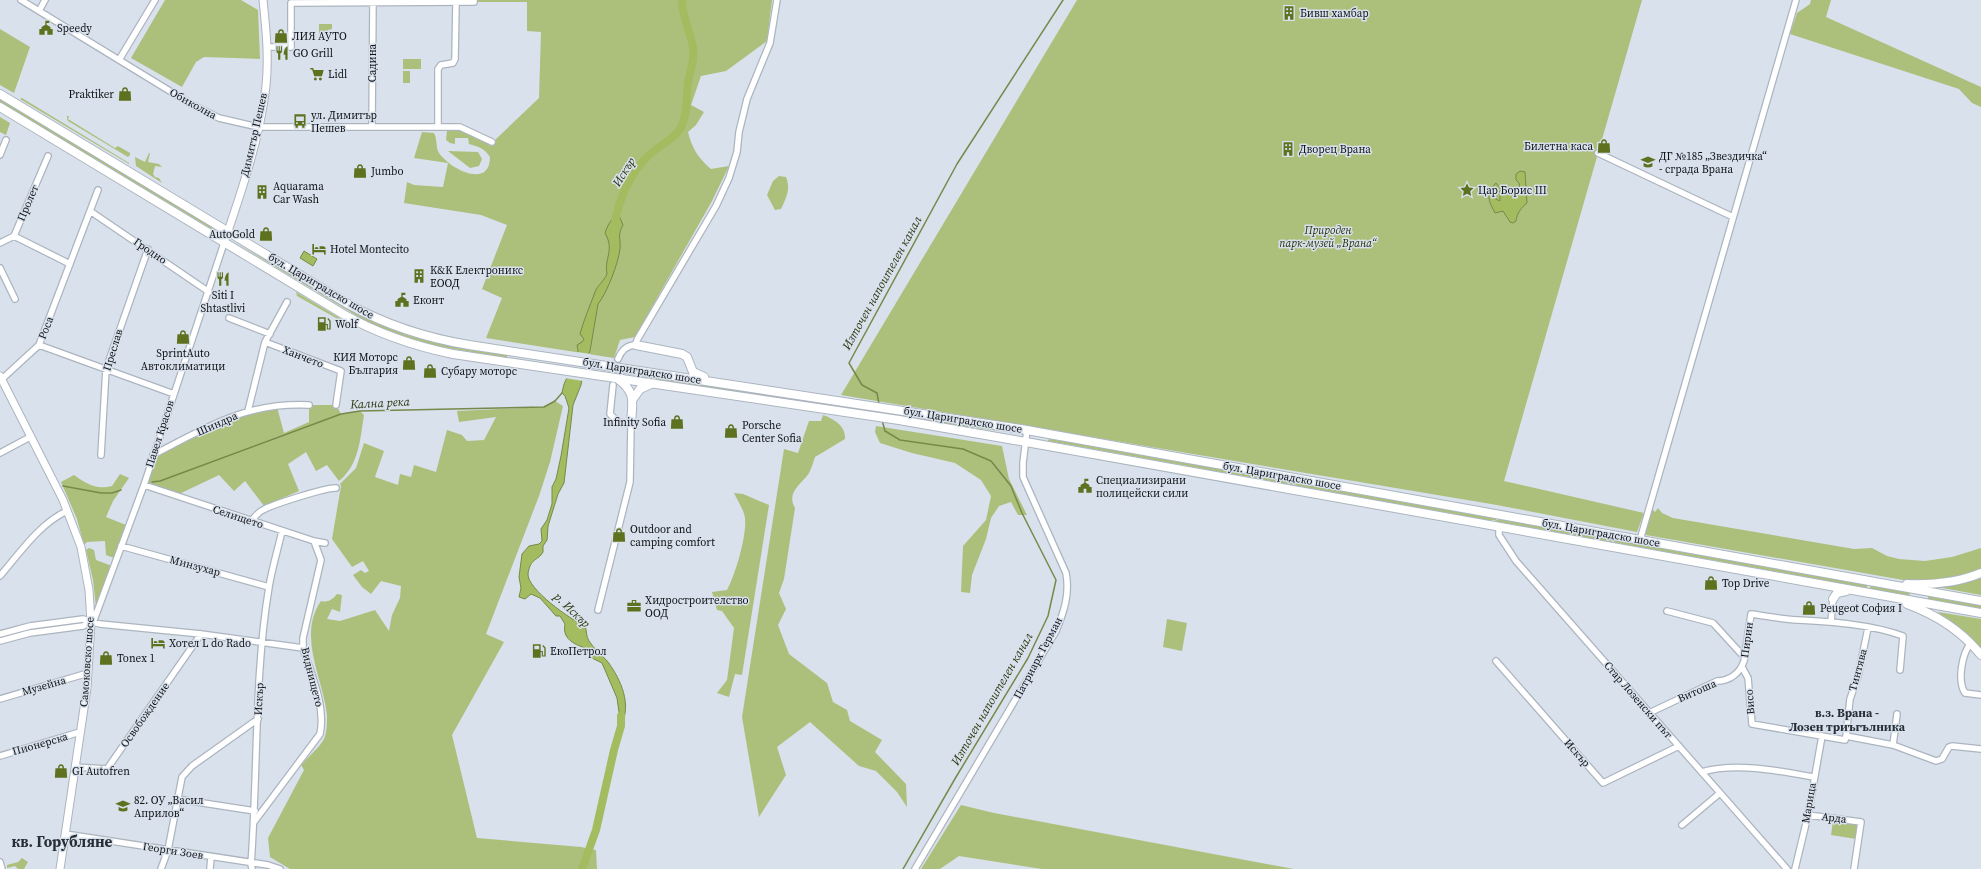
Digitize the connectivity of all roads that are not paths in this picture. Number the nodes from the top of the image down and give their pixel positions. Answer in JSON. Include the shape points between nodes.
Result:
{"nodes":[{"id":1,"x":21,"y":0,"type":"edge"},
{"id":2,"x":45,"y":0,"type":"edge"},
{"id":3,"x":155,"y":0,"type":"edge"},
{"id":4,"x":263,"y":0,"type":"edge"},
{"id":5,"x":474,"y":0,"type":"edge"},
{"id":6,"x":776,"y":0,"type":"edge"},
{"id":7,"x":1796,"y":0,"type":"edge"},
{"id":8,"x":372,"y":1,"type":"edge"},
{"id":9,"x":456,"y":3,"type":"junction"},
{"id":10,"x":39,"y":11,"type":"junction"},
{"id":11,"x":267,"y":47,"type":"junction"},
{"id":12,"x":119,"y":60,"type":"junction"},
{"id":13,"x":0,"y":94,"type":"edge"},
{"id":14,"x":0,"y":107,"type":"edge"},
{"id":15,"x":438,"y":126,"type":"junction"},
{"id":16,"x":372,"y":127,"type":"junction"},
{"id":17,"x":258,"y":128,"type":"junction"},
{"id":18,"x":6,"y":140,"type":"dead end"},
{"id":19,"x":492,"y":142,"type":"dead end"},
{"id":20,"x":1598,"y":153,"type":"dead end"},
{"id":21,"x":0,"y":155,"type":"edge"},
{"id":22,"x":48,"y":156,"type":"dead end"},
{"id":23,"x":98,"y":190,"type":"dead end"},
{"id":24,"x":90,"y":211,"type":"junction"},
{"id":25,"x":1733,"y":217,"type":"junction"},
{"id":26,"x":228,"y":231,"type":"junction"},
{"id":27,"x":14,"y":236,"type":"junction"},
{"id":28,"x":224,"y":243,"type":"junction"},
{"id":29,"x":0,"y":244,"type":"edge"},
{"id":30,"x":148,"y":249,"type":"junction"},
{"id":31,"x":70,"y":264,"type":"junction"},
{"id":32,"x":0,"y":268,"type":"edge"},
{"id":33,"x":209,"y":292,"type":"junction"},
{"id":34,"x":15,"y":299,"type":"dead end"},
{"id":35,"x":287,"y":302,"type":"dead end"},
{"id":36,"x":229,"y":318,"type":"dead end"},
{"id":37,"x":270,"y":334,"type":"junction"},
{"id":38,"x":265,"y":342,"type":"junction"},
{"id":39,"x":40,"y":345,"type":"junction"},
{"id":40,"x":636,"y":345,"type":"junction"},
{"id":41,"x":618,"y":359,"type":"dead end"},
{"id":42,"x":689,"y":365,"type":"junction"},
{"id":43,"x":106,"y":369,"type":"junction"},
{"id":44,"x":658,"y":373,"type":"junction"},
{"id":45,"x":1,"y":378,"type":"edge"},
{"id":46,"x":615,"y":382,"type":"junction"},
{"id":47,"x":726,"y":383,"type":"junction"},
{"id":48,"x":652,"y":384,"type":"junction"},
{"id":49,"x":174,"y":394,"type":"junction"},
{"id":50,"x":633,"y":399,"type":"junction"},
{"id":51,"x":309,"y":405,"type":"dead end"},
{"id":52,"x":336,"y":405,"type":"dead end"},
{"id":53,"x":248,"y":411,"type":"junction"},
{"id":54,"x":631,"y":424,"type":"junction"},
{"id":55,"x":1027,"y":430,"type":"junction"},
{"id":56,"x":30,"y":437,"type":"junction"},
{"id":57,"x":1026,"y":442,"type":"junction"},
{"id":58,"x":0,"y":453,"type":"edge"},
{"id":59,"x":101,"y":455,"type":"dead end"},
{"id":60,"x":153,"y":456,"type":"junction"},
{"id":61,"x":144,"y":485,"type":"junction"},
{"id":62,"x":336,"y":488,"type":"dead end"},
{"id":63,"x":68,"y":511,"type":"junction"},
{"id":64,"x":252,"y":521,"type":"junction"},
{"id":65,"x":1499,"y":526,"type":"junction"},
{"id":66,"x":282,"y":531,"type":"junction"},
{"id":67,"x":1640,"y":540,"type":"junction"},
{"id":68,"x":314,"y":541,"type":"junction"},
{"id":69,"x":325,"y":543,"type":"dead end"},
{"id":70,"x":121,"y":546,"type":"junction"},
{"id":71,"x":1981,"y":573,"type":"edge"},
{"id":72,"x":0,"y":576,"type":"edge"},
{"id":73,"x":1878,"y":583,"type":"junction"},
{"id":74,"x":1822,"y":585,"type":"junction"},
{"id":75,"x":269,"y":587,"type":"junction"},
{"id":76,"x":1851,"y":590,"type":"junction"},
{"id":77,"x":1888,"y":596,"type":"junction"},
{"id":78,"x":1833,"y":599,"type":"junction"},
{"id":79,"x":1981,"y":601,"type":"edge"},
{"id":80,"x":598,"y":610,"type":"dead end"},
{"id":81,"x":1668,"y":611,"type":"dead end"},
{"id":82,"x":1981,"y":613,"type":"edge"},
{"id":83,"x":91,"y":622,"type":"junction"},
{"id":84,"x":1831,"y":622,"type":"junction"},
{"id":85,"x":1868,"y":628,"type":"junction"},
{"id":86,"x":0,"y":634,"type":"edge"},
{"id":87,"x":201,"y":634,"type":"junction"},
{"id":88,"x":0,"y":641,"type":"edge"},
{"id":89,"x":262,"y":642,"type":"junction"},
{"id":90,"x":1971,"y":642,"type":"junction"},
{"id":91,"x":303,"y":648,"type":"junction"},
{"id":92,"x":1981,"y":654,"type":"edge"},
{"id":93,"x":1745,"y":658,"type":"junction"},
{"id":94,"x":1496,"y":661,"type":"dead end"},
{"id":95,"x":1742,"y":667,"type":"junction"},
{"id":96,"x":1900,"y":670,"type":"dead end"},
{"id":97,"x":88,"y":673,"type":"junction"},
{"id":98,"x":1981,"y":695,"type":"edge"},
{"id":99,"x":0,"y":699,"type":"edge"},
{"id":100,"x":1649,"y":713,"type":"junction"},
{"id":101,"x":1897,"y":714,"type":"dead end"},
{"id":102,"x":258,"y":719,"type":"junction"},
{"id":103,"x":80,"y":732,"type":"junction"},
{"id":104,"x":1822,"y":736,"type":"junction"},
{"id":105,"x":1846,"y":736,"type":"junction"},
{"id":106,"x":1893,"y":745,"type":"junction"},
{"id":107,"x":1679,"y":746,"type":"junction"},
{"id":108,"x":1981,"y":749,"type":"edge"},
{"id":109,"x":0,"y":756,"type":"edge"},
{"id":110,"x":75,"y":767,"type":"junction"},
{"id":111,"x":1702,"y":772,"type":"junction"},
{"id":112,"x":1813,"y":777,"type":"junction"},
{"id":113,"x":1720,"y":793,"type":"junction"},
{"id":114,"x":177,"y":799,"type":"junction"},
{"id":115,"x":255,"y":811,"type":"junction"},
{"id":116,"x":1808,"y":815,"type":"junction"},
{"id":117,"x":254,"y":822,"type":"junction"},
{"id":118,"x":1682,"y":825,"type":"dead end"},
{"id":119,"x":65,"y":834,"type":"junction"},
{"id":120,"x":168,"y":850,"type":"junction"},
{"id":121,"x":211,"y":857,"type":"junction"},
{"id":122,"x":0,"y":862,"type":"edge"},
{"id":123,"x":252,"y":866,"type":"edge"},
{"id":124,"x":2,"y":869,"type":"edge"},
{"id":125,"x":60,"y":869,"type":"edge"},
{"id":126,"x":161,"y":869,"type":"edge"},
{"id":127,"x":210,"y":869,"type":"edge"},
{"id":128,"x":280,"y":869,"type":"edge"},
{"id":129,"x":915,"y":869,"type":"edge"},
{"id":130,"x":1787,"y":869,"type":"edge"},
{"id":131,"x":1795,"y":869,"type":"edge"},
{"id":132,"x":1854,"y":869,"type":"edge"}],
"edges":[{"from":1,"to":10,"type":"street","name":"Обиколна"},
{"from":2,"to":10,"type":"street"},
{"from":3,"to":12,"type":"street"},
{"from":4,"to":11,"type":"main road","name":"Димитър Пешев"},
{"from":5,"to":9,"type":"street"},
{"from":6,"to":40,"type":"street","via":[[770,43],[747,99],[730,178]]},
{"from":7,"to":25,"type":"street"},
{"from":8,"to":9,"type":"street"},
{"from":8,"to":11,"type":"street","via":[[291,3],[291,47]]},
{"from":8,"to":16,"type":"street","name":"Садина"},
{"from":9,"to":15,"type":"street","via":[[455,59],[453,63],[441,65],[438,69]]},
{"from":10,"to":12,"type":"street","name":"Обиколна"},
{"from":11,"to":17,"type":"main road","name":"Димитър Пешев","via":[[266,86]]},
{"from":12,"to":17,"type":"street","name":"Обиколна","via":[[211,115]]},
{"from":13,"to":26,"type":"highway","name":"бул. Цариградско шосе"},
{"from":14,"to":28,"type":"highway","name":"бул. Цариградско шосе"},
{"from":15,"to":16,"type":"street","name":"Обиколна"},
{"from":15,"to":19,"type":"street","name":"Обиколна","via":[[460,127]]},
{"from":16,"to":17,"type":"street","name":"Обиколна"},
{"from":17,"to":26,"type":"main road","name":"Димитър Пешев"},
{"from":18,"to":21,"type":"street"},
{"from":20,"to":25,"type":"street"},
{"from":22,"to":27,"type":"street","name":"Пролет"},
{"from":23,"to":24,"type":"street","name":"Роса"},
{"from":24,"to":30,"type":"street","name":"Гродно"},
{"from":24,"to":31,"type":"street","name":"Роса"},
{"from":25,"to":67,"type":"street"},
{"from":26,"to":28,"type":"main road","name":"Димитър Пешев"},
{"from":26,"to":44,"type":"highway","name":"бул. Цариградско шосе","via":[[348,304],[383,322],[417,334],[446,341]]},
{"from":27,"to":29,"type":"street"},
{"from":27,"to":31,"type":"street"},
{"from":28,"to":33,"type":"street","name":"Павел Красов"},
{"from":28,"to":46,"type":"highway","name":"бул. Цариградско шосе","via":[[343,314],[391,337],[454,354],[599,376]]},
{"from":30,"to":33,"type":"street","name":"Гродно"},
{"from":30,"to":43,"type":"street","name":"Преслав"},
{"from":31,"to":39,"type":"street","name":"Роса"},
{"from":32,"to":34,"type":"street"},
{"from":33,"to":49,"type":"street","name":"Павел Красов"},
{"from":35,"to":37,"type":"street"},
{"from":36,"to":37,"type":"street"},
{"from":37,"to":38,"type":"street"},
{"from":38,"to":52,"type":"street","name":"Ханчето","via":[[341,371]]},
{"from":38,"to":53,"type":"street"},
{"from":39,"to":43,"type":"street"},
{"from":39,"to":45,"type":"street","name":"Роса"},
{"from":40,"to":41,"type":"street","via":[[623,350]]},
{"from":40,"to":42,"type":"highway","via":[[682,354],[687,358]]},
{"from":42,"to":44,"type":"highway","via":[[681,372]]},
{"from":42,"to":47,"type":"highway","via":[[696,375]]},
{"from":43,"to":49,"type":"street"},
{"from":43,"to":59,"type":"street","name":"Преслав"},
{"from":44,"to":47,"type":"highway","name":"бул. Цариградско шосе"},
{"from":45,"to":56,"type":"main road","name":"Самоковско шосе"},
{"from":46,"to":48,"type":"highway","name":"бул. Цариградско шосе"},
{"from":46,"to":50,"type":"highway","via":[[629,388]]},
{"from":46,"to":54,"type":"street","via":[[610,414],[618,422]]},
{"from":47,"to":55,"type":"highway","name":"бул. Цариградско шосе"},
{"from":48,"to":50,"type":"highway","via":[[640,389]]},
{"from":48,"to":57,"type":"highway","name":"бул. Цариградско шосе","via":[[899,420]]},
{"from":49,"to":60,"type":"street","name":"Павел Красов"},
{"from":50,"to":54,"type":"highway"},
{"from":51,"to":53,"type":"street","name":"Шиндра"},
{"from":53,"to":60,"type":"street","name":"Шиндра","via":[[221,420]]},
{"from":54,"to":80,"type":"street","via":[[630,482]]},
{"from":55,"to":57,"type":"street","name":"Патриарх Герман"},
{"from":55,"to":67,"type":"highway","name":"бул. Цариградско шосе"},
{"from":56,"to":58,"type":"street"},
{"from":56,"to":63,"type":"main road","name":"Самоковско шосе"},
{"from":57,"to":65,"type":"highway","name":"бул. Цариградско шосе"},
{"from":57,"to":129,"type":"street","name":"Патриарх Герман","via":[[1024,477],[1066,573],[1066,604],[1056,632]]},
{"from":60,"to":61,"type":"street","name":"Павел Красов"},
{"from":61,"to":64,"type":"street","name":"Селището"},
{"from":61,"to":70,"type":"street","name":"Павел Красов"},
{"from":62,"to":64,"type":"street","via":[[265,508]]},
{"from":63,"to":72,"type":"street","via":[[45,527]]},
{"from":63,"to":83,"type":"main road","name":"Самоковско шосе","via":[[81,547],[88,582]]},
{"from":64,"to":66,"type":"street","name":"Селището"},
{"from":65,"to":74,"type":"highway","name":"бул. Цариградско шосе"},
{"from":65,"to":100,"type":"street","name":"Стар Лозенски път","via":[[1499,534],[1516,561]]},
{"from":66,"to":68,"type":"street","name":"Селището"},
{"from":66,"to":75,"type":"street","name":"Искър"},
{"from":67,"to":73,"type":"highway","name":"бул. Цариградско шосе"},
{"from":68,"to":69,"type":"street","name":"Селището"},
{"from":68,"to":91,"type":"street","name":"Виднището","via":[[321,560],[303,638]]},
{"from":70,"to":75,"type":"street","name":"Минзухар"},
{"from":70,"to":83,"type":"street","name":"Павел Красов","via":[[99,610]]},
{"from":71,"to":73,"type":"highway","via":[[1961,580],[1936,584]]},
{"from":73,"to":79,"type":"highway","name":"бул. Цариградско шосе"},
{"from":74,"to":76,"type":"highway","name":"бул. Цариградско шосе"},
{"from":74,"to":78,"type":"highway","via":[[1832,592]]},
{"from":75,"to":89,"type":"street","name":"Искър"},
{"from":76,"to":77,"type":"highway","name":"бул. Цариградско шосе"},
{"from":76,"to":78,"type":"highway","via":[[1837,593]]},
{"from":77,"to":82,"type":"highway","name":"бул. Цариградско шосе"},
{"from":77,"to":90,"type":"highway","via":[[1934,614]]},
{"from":78,"to":84,"type":"street"},
{"from":81,"to":93,"type":"street","via":[[1713,623]]},
{"from":83,"to":86,"type":"street","via":[[83,619],[60,622]]},
{"from":83,"to":87,"type":"street"},
{"from":83,"to":88,"type":"street","via":[[83,626],[30,633]]},
{"from":83,"to":97,"type":"main road","name":"Самоковско шосе"},
{"from":84,"to":85,"type":"street"},
{"from":84,"to":93,"type":"street","name":"Пирин","via":[[1750,614]]},
{"from":85,"to":96,"type":"street","via":[[1904,636]]},
{"from":85,"to":105,"type":"street","name":"Тинтява","via":[[1858,676],[1850,699]]},
{"from":87,"to":89,"type":"street"},
{"from":87,"to":110,"type":"street","name":"Освобождение","via":[[107,769]]},
{"from":89,"to":91,"type":"street"},
{"from":89,"to":102,"type":"street","name":"Искър"},
{"from":90,"to":92,"type":"highway"},
{"from":90,"to":98,"type":"street","via":[[1964,656],[1961,686],[1965,693]]},
{"from":91,"to":117,"type":"street","name":"Виднището","via":[[320,709],[320,734]]},
{"from":93,"to":95,"type":"street","name":"Пирин"},
{"from":94,"to":107,"type":"street","name":"Искър","via":[[1603,783]]},
{"from":95,"to":100,"type":"street","name":"Витоша","via":[[1730,679],[1717,681]]},
{"from":95,"to":104,"type":"street","name":"Висо","via":[[1748,678],[1752,724]]},
{"from":97,"to":99,"type":"street","name":"Музейна"},
{"from":97,"to":103,"type":"main road","name":"Самоковско шосе"},
{"from":100,"to":107,"type":"street","name":"Стар Лозенски път"},
{"from":101,"to":106,"type":"street"},
{"from":102,"to":114,"type":"street","via":[[192,766],[182,777]]},
{"from":102,"to":115,"type":"street","name":"Искър"},
{"from":103,"to":109,"type":"street","name":"Пионерска"},
{"from":103,"to":110,"type":"main road","name":"Самоковско шосе"},
{"from":104,"to":105,"type":"street","name":"Висо","via":[[1845,740]]},
{"from":104,"to":112,"type":"street","name":"Марица"},
{"from":105,"to":106,"type":"street"},
{"from":106,"to":108,"type":"street","via":[[1936,761],[1942,759],[1952,746]]},
{"from":107,"to":111,"type":"street","name":"Стар Лозенски път"},
{"from":110,"to":119,"type":"main road","name":"Самоковско шосе"},
{"from":111,"to":112,"type":"street","via":[[1716,769],[1766,769]]},
{"from":111,"to":113,"type":"street","name":"Стар Лозенски път"},
{"from":112,"to":116,"type":"street","name":"Марица"},
{"from":113,"to":118,"type":"street"},
{"from":113,"to":130,"type":"street","name":"Стар Лозенски път"},
{"from":114,"to":115,"type":"street"},
{"from":114,"to":120,"type":"street"},
{"from":115,"to":117,"type":"street","name":"Искър"},
{"from":116,"to":131,"type":"street","name":"Марица"},
{"from":116,"to":132,"type":"street","name":"Арда","via":[[1861,822]]},
{"from":117,"to":123,"type":"street","name":"Искър"},
{"from":119,"to":120,"type":"street","name":"Георги Зоев"},
{"from":119,"to":125,"type":"main road","name":"Самоковско шосе"},
{"from":120,"to":121,"type":"street","name":"Георги Зоев"},
{"from":120,"to":126,"type":"street"},
{"from":121,"to":123,"type":"street","name":"Георги Зоев"},
{"from":121,"to":127,"type":"street"},
{"from":122,"to":124,"type":"street"},
{"from":123,"to":128,"type":"street","name":"Георги Зоев","via":[[268,865]]}]}
